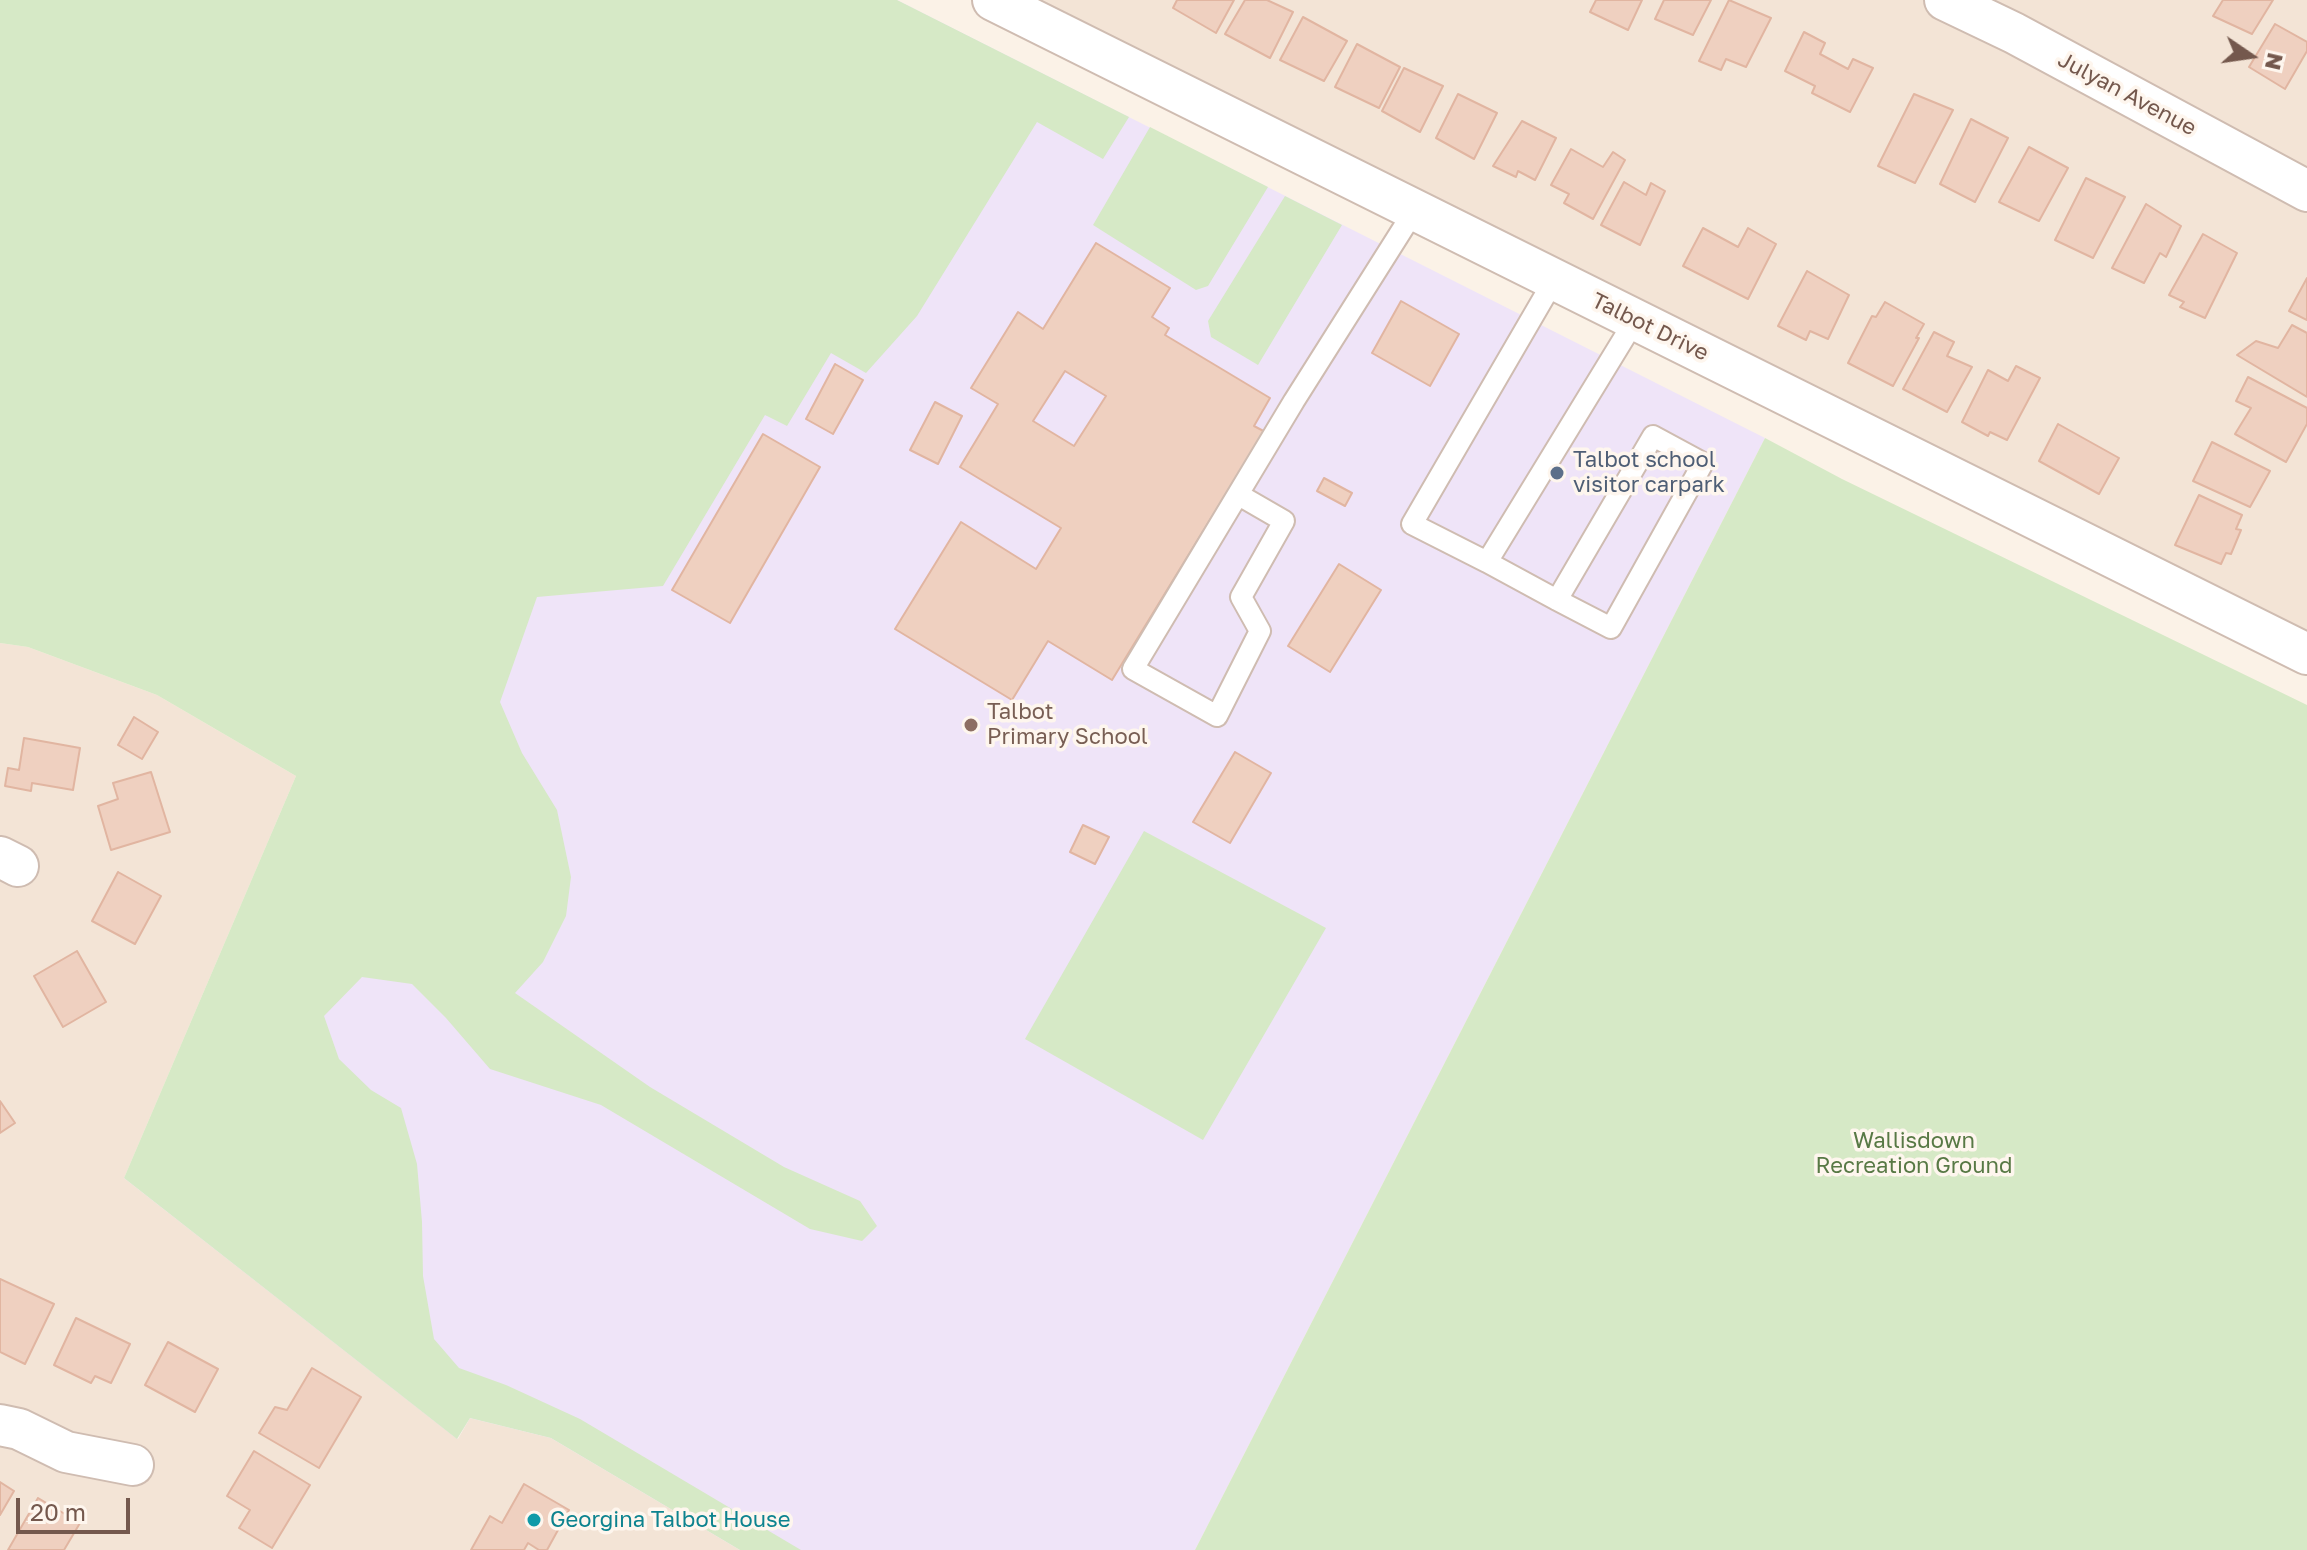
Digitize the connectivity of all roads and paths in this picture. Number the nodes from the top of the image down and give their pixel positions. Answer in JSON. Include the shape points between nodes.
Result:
{"nodes":[{"id":1,"x":1945,"y":0,"type":"edge"},
{"id":2,"x":1019,"y":5,"type":"edge"},
{"id":3,"x":2307,"y":191,"type":"edge"},
{"id":4,"x":1414,"y":211,"type":"junction"},
{"id":5,"x":1554,"y":280,"type":"junction"},
{"id":6,"x":1635,"y":320,"type":"junction"},
{"id":7,"x":1239,"y":495,"type":"junction"},
{"id":8,"x":1487,"y":562,"type":"junction"},
{"id":9,"x":1557,"y":600,"type":"junction"},
{"id":10,"x":2304,"y":645,"type":"edge"},
{"id":11,"x":0,"y":1425,"type":"edge"},
{"id":12,"x":133,"y":1465,"type":"dead end"}],
"edges":[{"from":1,"to":3,"type":"street","name":"Julyan Avenue"},
{"from":2,"to":4,"type":"street","name":"Talbot Drive"},
{"from":4,"to":5,"type":"street","name":"Talbot Drive"},
{"from":4,"to":7,"type":"lane"},
{"from":5,"to":6,"type":"street","name":"Talbot Drive"},
{"from":5,"to":8,"type":"lane","via":[[1412,524]]},
{"from":6,"to":8,"type":"lane"},
{"from":6,"to":10,"type":"street","name":"Talbot Drive"},
{"from":7,"to":7,"type":"lane","via":[[1133,669],[1217,716],[1260,631],[1241,597],[1284,521]]},
{"from":8,"to":9,"type":"lane"},
{"from":9,"to":9,"type":"lane","via":[[1653,436],[1703,463],[1611,628]]},
{"from":11,"to":12,"type":"street","via":[[66,1452]]}]}
